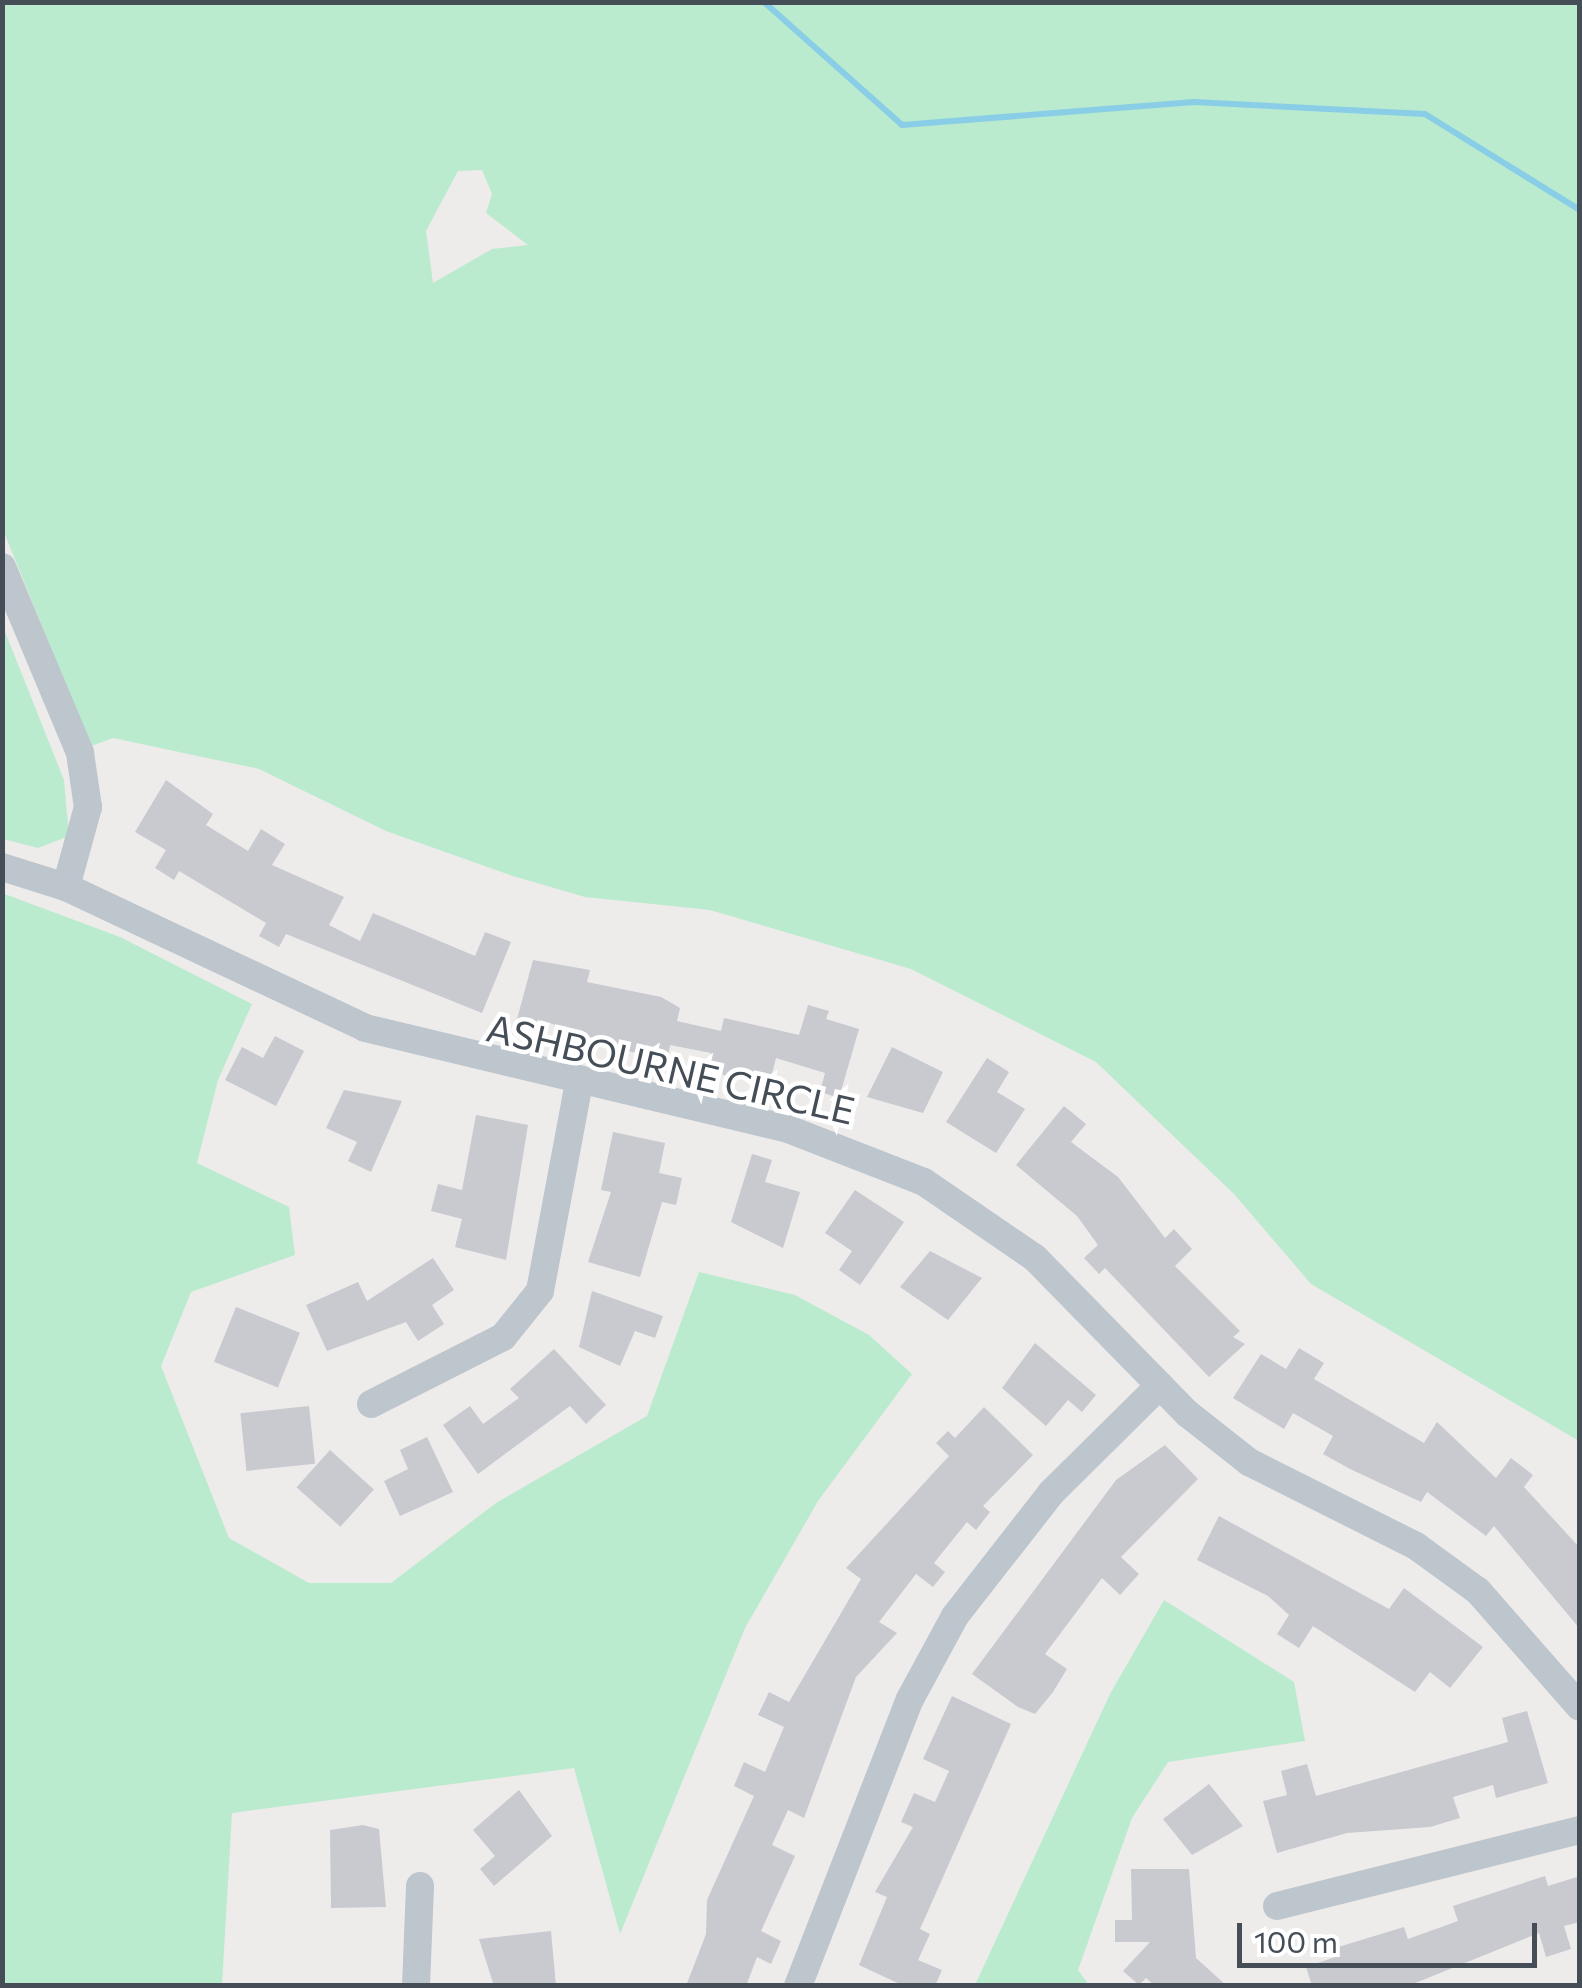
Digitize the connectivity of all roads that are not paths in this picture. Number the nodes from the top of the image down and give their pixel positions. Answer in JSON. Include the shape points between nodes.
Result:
{"nodes":[{"id":1,"x":2,"y":567,"type":"edge"},
{"id":2,"x":2,"y":866,"type":"edge"},
{"id":3,"x":66,"y":887,"type":"junction"},
{"id":4,"x":579,"y":1082,"type":"junction"},
{"id":5,"x":1160,"y":1384,"type":"junction"},
{"id":6,"x":371,"y":1404,"type":"dead end"},
{"id":7,"x":1580,"y":1707,"type":"edge"},
{"id":8,"x":1580,"y":1830,"type":"edge"},
{"id":9,"x":420,"y":1886,"type":"dead end"},
{"id":10,"x":1277,"y":1906,"type":"dead end"},
{"id":11,"x":416,"y":1986,"type":"edge"},
{"id":12,"x":798,"y":1986,"type":"edge"}],
"edges":[{"from":1,"to":3,"type":"street","via":[[80,754],[88,807]]},
{"from":2,"to":3,"type":"street","name":"ASHBOURNE CIRCLE"},
{"from":3,"to":4,"type":"street","name":"ASHBOURNE CIRCLE","via":[[366,1028]]},
{"from":4,"to":5,"type":"street","name":"ASHBOURNE CIRCLE","via":[[788,1128],[924,1182],[1035,1258]]},
{"from":4,"to":6,"type":"street","via":[[540,1291],[503,1338]]},
{"from":5,"to":7,"type":"street","name":"ASHBOURNE CIRCLE","via":[[1249,1462],[1416,1546],[1478,1591]]},
{"from":5,"to":12,"type":"street","via":[[1051,1493],[955,1616],[910,1699]]},
{"from":8,"to":10,"type":"street"},
{"from":9,"to":11,"type":"street"}]}
